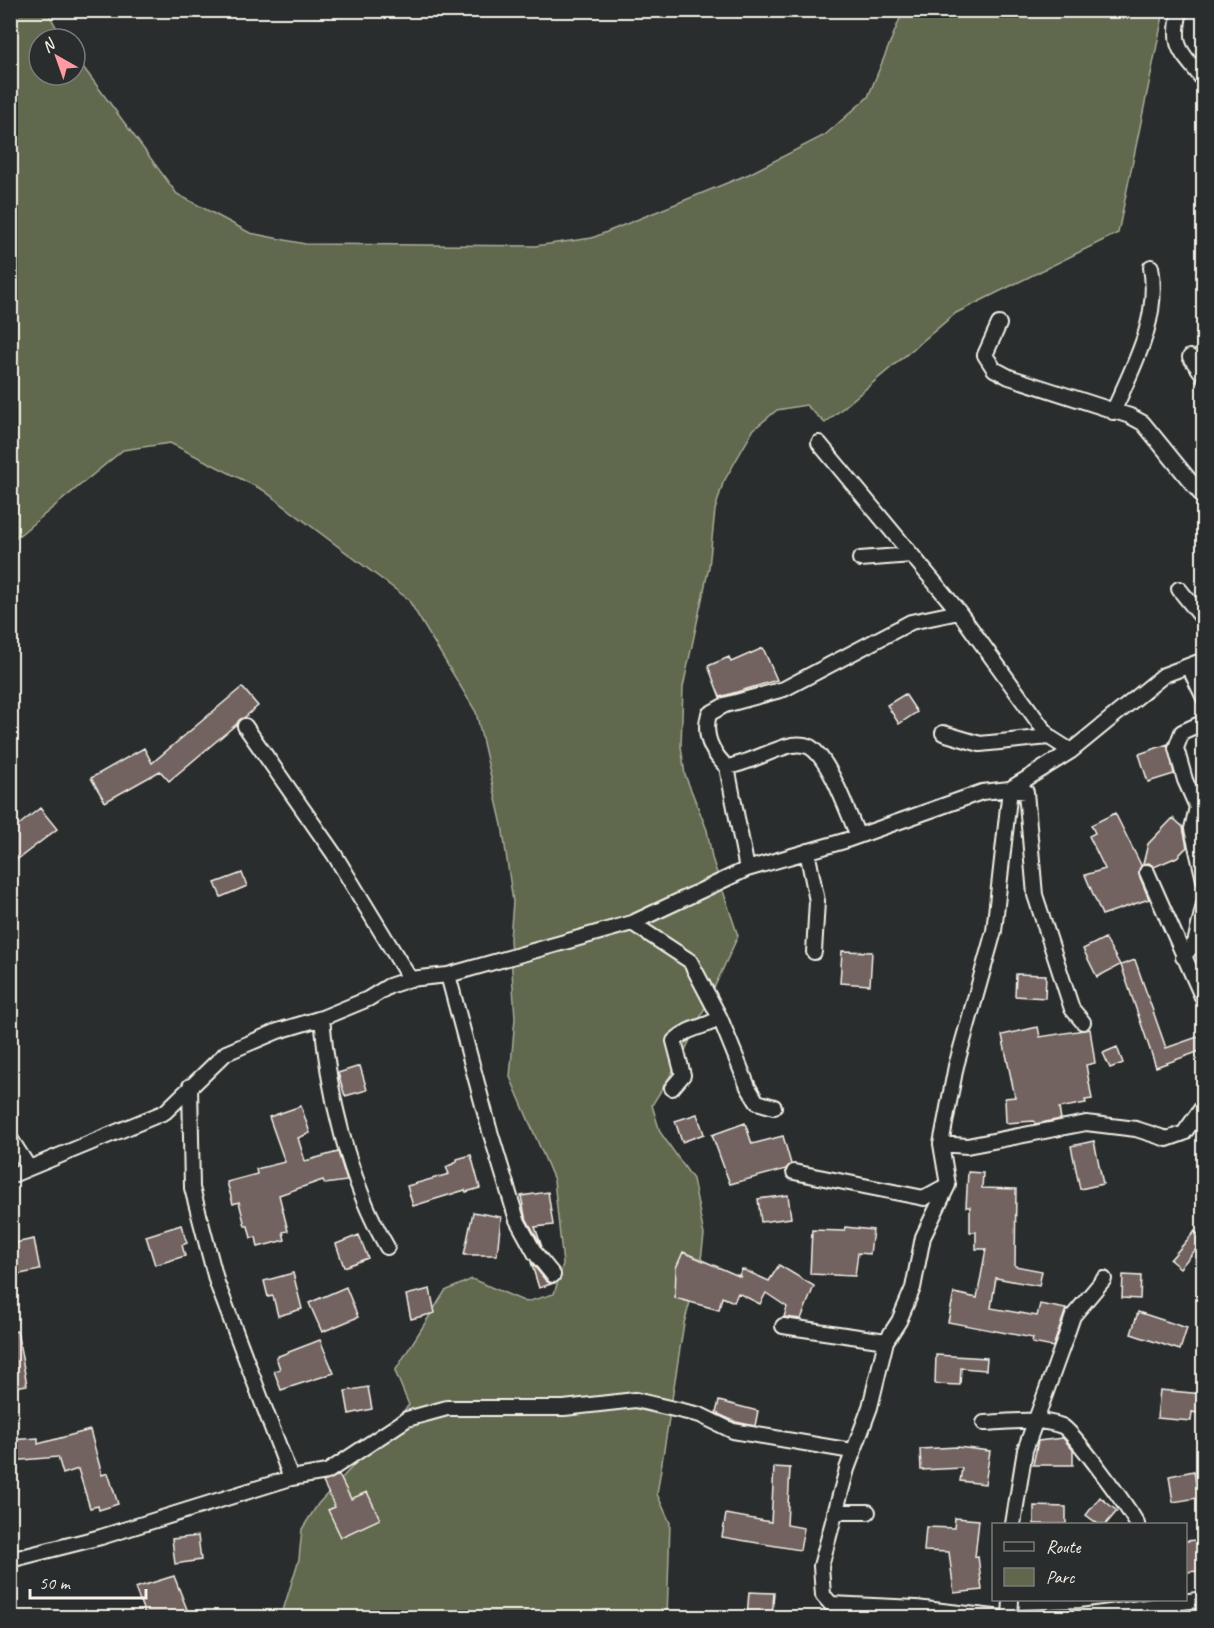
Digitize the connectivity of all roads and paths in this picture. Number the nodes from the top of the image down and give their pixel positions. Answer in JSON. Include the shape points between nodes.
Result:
{"nodes":[{"id":1,"x":1180,"y":10,"type":"edge"},
{"id":2,"x":1203,"y":81,"type":"edge"},
{"id":3,"x":1151,"y":267,"type":"dead end"},
{"id":4,"x":999,"y":324,"type":"dead end"},
{"id":5,"x":1190,"y":357,"type":"dead end"},
{"id":6,"x":1203,"y":376,"type":"edge"},
{"id":7,"x":1113,"y":412,"type":"junction"},
{"id":8,"x":819,"y":443,"type":"dead end"},
{"id":9,"x":1203,"y":498,"type":"edge"},
{"id":10,"x":912,"y":555,"type":"junction"},
{"id":11,"x":860,"y":559,"type":"dead end"},
{"id":12,"x":1179,"y":589,"type":"dead end"},
{"id":13,"x":959,"y":612,"type":"junction"},
{"id":14,"x":1203,"y":620,"type":"edge"},
{"id":15,"x":1203,"y":660,"type":"edge"},
{"id":16,"x":1203,"y":698,"type":"edge"},
{"id":17,"x":1203,"y":722,"type":"edge"},
{"id":18,"x":245,"y":726,"type":"dead end"},
{"id":19,"x":943,"y":733,"type":"dead end"},
{"id":20,"x":1049,"y":737,"type":"junction"},
{"id":21,"x":1071,"y":751,"type":"junction"},
{"id":22,"x":727,"y":767,"type":"junction"},
{"id":23,"x":1010,"y":789,"type":"junction"},
{"id":24,"x":1200,"y":809,"type":"edge"},
{"id":25,"x":858,"y":836,"type":"junction"},
{"id":26,"x":807,"y":851,"type":"junction"},
{"id":27,"x":747,"y":869,"type":"junction"},
{"id":28,"x":1147,"y":872,"type":"dead end"},
{"id":29,"x":1203,"y":880,"type":"edge"},
{"id":30,"x":1203,"y":903,"type":"edge"},
{"id":31,"x":632,"y":923,"type":"junction"},
{"id":32,"x":814,"y":952,"type":"dead end"},
{"id":33,"x":1183,"y":957,"type":"junction"},
{"id":34,"x":448,"y":975,"type":"junction"},
{"id":35,"x":410,"y":979,"type":"junction"},
{"id":36,"x":1203,"y":1001,"type":"edge"},
{"id":37,"x":322,"y":1018,"type":"junction"},
{"id":38,"x":720,"y":1018,"type":"junction"},
{"id":39,"x":1083,"y":1022,"type":"dead end"},
{"id":40,"x":190,"y":1086,"type":"junction"},
{"id":41,"x":672,"y":1088,"type":"dead end"},
{"id":42,"x":1203,"y":1105,"type":"edge"},
{"id":43,"x":774,"y":1107,"type":"dead end"},
{"id":44,"x":10,"y":1138,"type":"edge"},
{"id":45,"x":941,"y":1144,"type":"junction"},
{"id":46,"x":29,"y":1168,"type":"junction"},
{"id":47,"x":794,"y":1172,"type":"dead end"},
{"id":48,"x":10,"y":1176,"type":"edge"},
{"id":49,"x":948,"y":1185,"type":"junction"},
{"id":50,"x":387,"y":1247,"type":"dead end"},
{"id":51,"x":553,"y":1275,"type":"dead end"},
{"id":52,"x":1104,"y":1279,"type":"dead end"},
{"id":53,"x":783,"y":1326,"type":"dead end"},
{"id":54,"x":886,"y":1341,"type":"junction"},
{"id":55,"x":1037,"y":1420,"type":"junction"},
{"id":56,"x":984,"y":1423,"type":"dead end"},
{"id":57,"x":852,"y":1451,"type":"junction"},
{"id":58,"x":291,"y":1478,"type":"junction"},
{"id":59,"x":835,"y":1512,"type":"junction"},
{"id":60,"x":868,"y":1512,"type":"dead end"},
{"id":61,"x":1013,"y":1523,"type":"edge"},
{"id":62,"x":1136,"y":1523,"type":"edge"},
{"id":63,"x":10,"y":1560,"type":"edge"},
{"id":64,"x":1203,"y":1599,"type":"edge"},
{"id":65,"x":1011,"y":1601,"type":"edge"},
{"id":66,"x":1159,"y":1608,"type":"edge"},
{"id":67,"x":830,"y":1611,"type":"edge"},
{"id":68,"x":1003,"y":1617,"type":"edge"},
{"id":69,"x":1010,"y":1617,"type":"edge"},
{"id":70,"x":1019,"y":1617,"type":"edge"}],
"edges":[{"from":1,"to":2,"type":"street","via":[[1176,27],[1178,50]]},
{"from":3,"to":7,"type":"street","via":[[1154,284],[1147,336]]},
{"from":4,"to":7,"type":"street","via":[[985,355],[994,369]]},
{"from":5,"to":6,"type":"street"},
{"from":7,"to":9,"type":"street","via":[[1143,423]]},
{"from":8,"to":10,"type":"street"},
{"from":10,"to":11,"type":"street"},
{"from":10,"to":13,"type":"street"},
{"from":12,"to":14,"type":"street"},
{"from":13,"to":20,"type":"street"},
{"from":13,"to":22,"type":"street","via":[[911,622],[794,684],[725,705],[709,714],[708,741]]},
{"from":15,"to":16,"type":"street","via":[[1191,671]]},
{"from":15,"to":21,"type":"street","via":[[1164,675]]},
{"from":17,"to":24,"type":"street","via":[[1182,732],[1176,748],[1185,780]]},
{"from":18,"to":35,"type":"street","via":[[334,854]]},
{"from":19,"to":20,"type":"street","via":[[980,744]]},
{"from":20,"to":21,"type":"street"},
{"from":21,"to":23,"type":"street"},
{"from":22,"to":25,"type":"street","via":[[791,745],[810,747],[824,763]]},
{"from":22,"to":27,"type":"street"},
{"from":23,"to":25,"type":"street","via":[[982,792]]},
{"from":23,"to":39,"type":"street","via":[[1026,792],[1035,895],[1072,1009]]},
{"from":23,"to":45,"type":"street","via":[[994,931],[956,1065]]},
{"from":24,"to":29,"type":"street","via":[[1192,829]]},
{"from":25,"to":26,"type":"street"},
{"from":26,"to":27,"type":"street"},
{"from":26,"to":32,"type":"street","via":[[817,901]]},
{"from":27,"to":31,"type":"street"},
{"from":28,"to":33,"type":"street"},
{"from":30,"to":33,"type":"street","via":[[1195,943]]},
{"from":31,"to":34,"type":"street"},
{"from":31,"to":38,"type":"street","via":[[690,961]]},
{"from":33,"to":36,"type":"street"},
{"from":34,"to":35,"type":"street"},
{"from":34,"to":51,"type":"street","via":[[517,1220],[535,1253]]},
{"from":35,"to":37,"type":"street"},
{"from":37,"to":40,"type":"street","via":[[226,1053]]},
{"from":37,"to":50,"type":"street","via":[[325,1058],[354,1170],[371,1220]]},
{"from":38,"to":41,"type":"street","via":[[705,1027],[687,1029],[674,1041],[683,1075]]},
{"from":38,"to":43,"type":"street","via":[[757,1102]]},
{"from":40,"to":46,"type":"street","via":[[165,1112]]},
{"from":40,"to":58,"type":"street","via":[[192,1188],[217,1283]]},
{"from":42,"to":45,"type":"street","via":[[1184,1133],[1167,1139],[1136,1129],[1086,1123],[967,1146]]},
{"from":44,"to":46,"type":"street"},
{"from":45,"to":49,"type":"street"},
{"from":46,"to":48,"type":"street"},
{"from":47,"to":49,"type":"street","via":[[924,1198]]},
{"from":49,"to":54,"type":"street","via":[[923,1237],[913,1288]]},
{"from":52,"to":55,"type":"street","via":[[1073,1316]]},
{"from":53,"to":54,"type":"street"},
{"from":54,"to":57,"type":"street","via":[[870,1407]]},
{"from":55,"to":56,"type":"street"},
{"from":55,"to":61,"type":"street","via":[[1024,1450]]},
{"from":55,"to":62,"type":"street","via":[[1064,1427],[1129,1508]]},
{"from":57,"to":58,"type":"street","via":[[734,1431],[700,1416],[634,1400],[564,1408],[447,1408],[406,1419],[327,1472]]},
{"from":57,"to":59,"type":"street"},
{"from":58,"to":63,"type":"street","via":[[101,1537]]},
{"from":59,"to":60,"type":"street"},
{"from":59,"to":67,"type":"street","via":[[821,1566],[823,1595]]},
{"from":64,"to":66,"type":"street"},
{"from":65,"to":69,"type":"street"},
{"from":66,"to":70,"type":"street"},
{"from":67,"to":68,"type":"street","via":[[916,1608]]}]}
